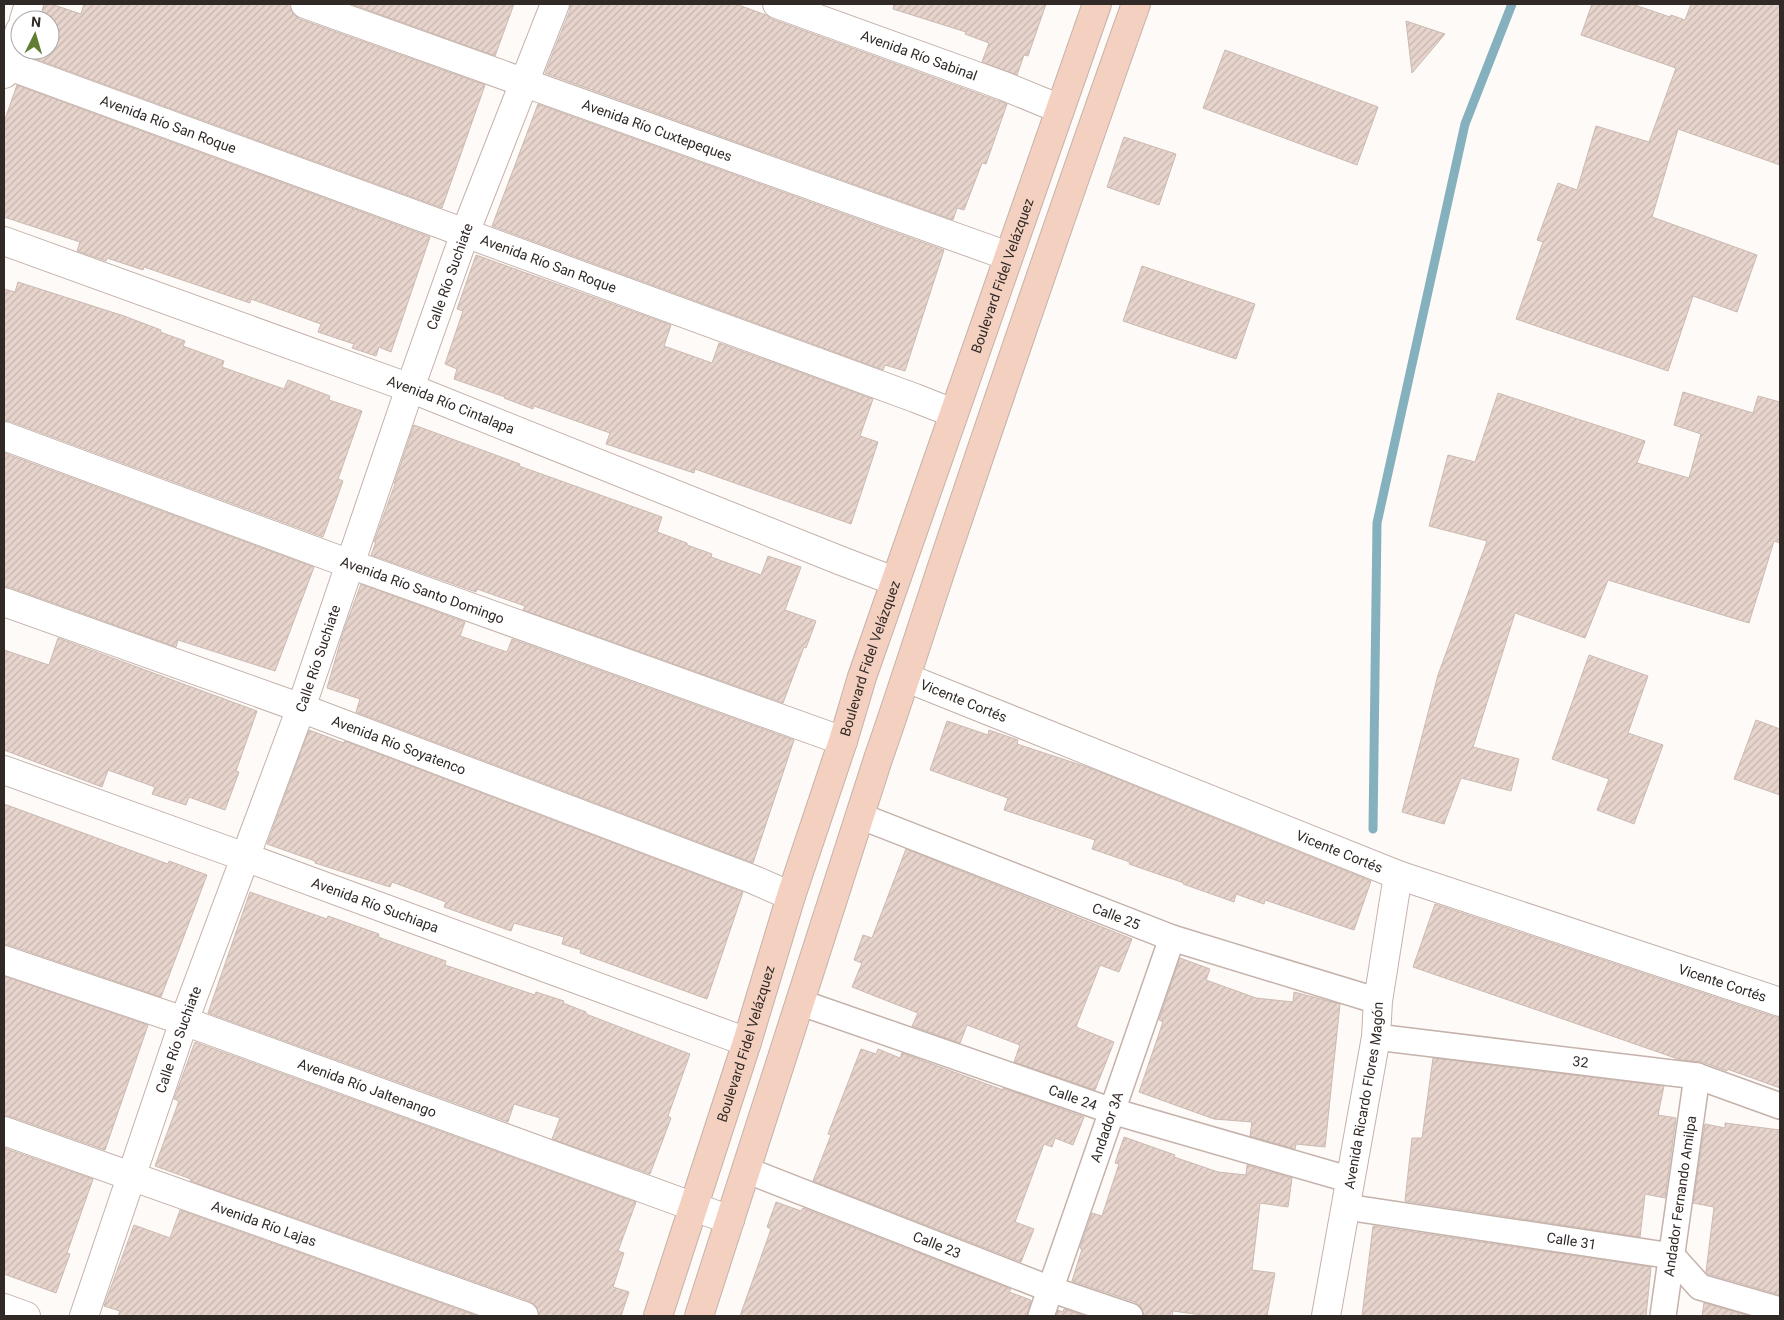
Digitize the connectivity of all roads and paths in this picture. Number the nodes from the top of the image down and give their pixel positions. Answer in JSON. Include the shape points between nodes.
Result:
{"nodes":[{"id":1,"x":306,"y":4,"type":"edge"},
{"id":2,"x":555,"y":4,"type":"edge"},
{"id":3,"x":777,"y":4,"type":"edge"},
{"id":4,"x":1097,"y":4,"type":"edge"},
{"id":5,"x":1136,"y":4,"type":"edge"},
{"id":6,"x":10,"y":55,"type":"edge"},
{"id":7,"x":5,"y":68,"type":"edge"},
{"id":8,"x":525,"y":82,"type":"junction"},
{"id":9,"x":1060,"y":108,"type":"junction"},
{"id":10,"x":465,"y":233,"type":"junction"},
{"id":11,"x":4,"y":240,"type":"edge"},
{"id":12,"x":1008,"y":256,"type":"junction"},
{"id":13,"x":410,"y":388,"type":"junction"},
{"id":14,"x":953,"y":414,"type":"junction"},
{"id":15,"x":4,"y":436,"type":"edge"},
{"id":16,"x":350,"y":564,"type":"junction"},
{"id":17,"x":894,"y":581,"type":"junction"},
{"id":18,"x":4,"y":602,"type":"edge"},
{"id":19,"x":907,"y":678,"type":"junction"},
{"id":20,"x":301,"y":708,"type":"junction"},
{"id":21,"x":843,"y":741,"type":"junction"},
{"id":22,"x":4,"y":770,"type":"edge"},
{"id":23,"x":860,"y":816,"type":"junction"},
{"id":24,"x":246,"y":856,"type":"junction"},
{"id":25,"x":1398,"y":875,"type":"junction"},
{"id":26,"x":791,"y":896,"type":"junction"},
{"id":27,"x":1172,"y":938,"type":"junction"},
{"id":28,"x":4,"y":960,"type":"edge"},
{"id":29,"x":1378,"y":1001,"type":"junction"},
{"id":30,"x":799,"y":1002,"type":"junction"},
{"id":31,"x":1780,"y":1002,"type":"edge"},
{"id":32,"x":184,"y":1021,"type":"junction"},
{"id":33,"x":1376,"y":1037,"type":"junction"},
{"id":34,"x":747,"y":1042,"type":"junction"},
{"id":35,"x":1698,"y":1076,"type":"junction"},
{"id":36,"x":1780,"y":1106,"type":"edge"},
{"id":37,"x":1112,"y":1111,"type":"junction"},
{"id":38,"x":4,"y":1132,"type":"edge"},
{"id":39,"x":746,"y":1170,"type":"junction"},
{"id":40,"x":131,"y":1177,"type":"junction"},
{"id":41,"x":1351,"y":1180,"type":"junction"},
{"id":42,"x":693,"y":1207,"type":"junction"},
{"id":43,"x":1346,"y":1207,"type":"junction"},
{"id":44,"x":730,"y":1220,"type":"junction"},
{"id":45,"x":1672,"y":1256,"type":"junction"},
{"id":46,"x":1050,"y":1289,"type":"junction"},
{"id":47,"x":4,"y":1308,"type":"edge"},
{"id":48,"x":1780,"y":1310,"type":"edge"},
{"id":49,"x":26,"y":1316,"type":"edge"},
{"id":50,"x":84,"y":1316,"type":"edge"},
{"id":51,"x":524,"y":1316,"type":"edge"},
{"id":52,"x":658,"y":1316,"type":"edge"},
{"id":53,"x":699,"y":1316,"type":"edge"},
{"id":54,"x":1041,"y":1316,"type":"edge"},
{"id":55,"x":1130,"y":1316,"type":"edge"},
{"id":56,"x":1326,"y":1316,"type":"edge"},
{"id":57,"x":1663,"y":1316,"type":"edge"}],
"edges":[{"from":1,"to":8,"type":"street","name":"Avenida Río Cuxtepeques"},
{"from":2,"to":8,"type":"street","name":"Calle Río Suchiate"},
{"from":3,"to":9,"type":"street","name":"Avenida Río Sabinal"},
{"from":4,"to":9,"type":"main road","name":"Boulevard Fidel Velázquez"},
{"from":5,"to":19,"type":"main road","via":[[939,575]]},
{"from":6,"to":7,"type":"street"},
{"from":7,"to":10,"type":"street","name":"Avenida Río San Roque"},
{"from":8,"to":10,"type":"street","name":"Calle Río Suchiate"},
{"from":8,"to":12,"type":"street","name":"Avenida Río Cuxtepeques"},
{"from":9,"to":12,"type":"main road","name":"Boulevard Fidel Velázquez"},
{"from":10,"to":13,"type":"street","name":"Calle Río Suchiate"},
{"from":10,"to":14,"type":"street","name":"Avenida Río San Roque"},
{"from":11,"to":13,"type":"street","name":"Avenida Río Cintalapa"},
{"from":12,"to":14,"type":"main road","name":"Boulevard Fidel Velázquez"},
{"from":13,"to":16,"type":"street","name":"Calle Río Suchiate"},
{"from":13,"to":17,"type":"street","name":"Avenida Río Cintalapa"},
{"from":14,"to":17,"type":"main road","name":"Boulevard Fidel Velázquez"},
{"from":15,"to":16,"type":"street","name":"Avenida Río Santo Domingo"},
{"from":16,"to":20,"type":"street","name":"Calle Río Suchiate"},
{"from":16,"to":21,"type":"street","name":"Avenida Río Santo Domingo"},
{"from":17,"to":21,"type":"main road","name":"Boulevard Fidel Velázquez"},
{"from":18,"to":20,"type":"street","name":"Avenida Río Soyatenco"},
{"from":19,"to":23,"type":"main road"},
{"from":19,"to":25,"type":"street","name":"Vicente Cortés"},
{"from":20,"to":24,"type":"street","name":"Calle Río Suchiate"},
{"from":20,"to":26,"type":"street","name":"Avenida Río Soyatenco"},
{"from":21,"to":26,"type":"main road","name":"Boulevard Fidel Velázquez"},
{"from":22,"to":24,"type":"street","name":"Avenida Río Suchiapa"},
{"from":23,"to":27,"type":"street","name":"Calle 25"},
{"from":23,"to":30,"type":"main road"},
{"from":24,"to":32,"type":"street","name":"Calle Río Suchiate"},
{"from":24,"to":34,"type":"street","name":"Avenida Río Suchiapa"},
{"from":25,"to":29,"type":"street","name":"Avenida Ricardo Flores Magón"},
{"from":25,"to":31,"type":"street","name":"Vicente Cortés"},
{"from":26,"to":34,"type":"main road","name":"Boulevard Fidel Velázquez"},
{"from":27,"to":29,"type":"street","name":"Calle 25"},
{"from":27,"to":37,"type":"street","name":"Andador 3A"},
{"from":28,"to":32,"type":"street","name":"Avenida Río Jaltenango"},
{"from":29,"to":33,"type":"street","name":"Avenida Ricardo Flores Magón"},
{"from":30,"to":37,"type":"street","name":"Calle 24"},
{"from":30,"to":39,"type":"main road"},
{"from":32,"to":40,"type":"street","name":"Calle Río Suchiate"},
{"from":32,"to":42,"type":"street","name":"Avenida Río Jaltenango"},
{"from":33,"to":35,"type":"street","name":"32"},
{"from":33,"to":41,"type":"street","name":"Avenida Ricardo Flores Magón"},
{"from":34,"to":42,"type":"main road","name":"Boulevard Fidel Velázquez"},
{"from":35,"to":36,"type":"street","name":"32"},
{"from":35,"to":45,"type":"street","name":"Andador Fernando Amilpa"},
{"from":37,"to":41,"type":"street","name":"Calle 24"},
{"from":37,"to":46,"type":"street","name":"Andador 3A"},
{"from":38,"to":40,"type":"street","name":"Avenida Río Lajas"},
{"from":39,"to":44,"type":"main road"},
{"from":39,"to":46,"type":"street","name":"Calle 23"},
{"from":40,"to":50,"type":"street","name":"Calle Río Suchiate"},
{"from":40,"to":51,"type":"street","name":"Avenida Río Lajas"},
{"from":41,"to":43,"type":"street","name":"Avenida Ricardo Flores Magón"},
{"from":42,"to":44,"type":"street","name":"Avenida Río Jaltenango"},
{"from":42,"to":52,"type":"main road","name":"Boulevard Fidel Velázquez"},
{"from":43,"to":45,"type":"street","name":"Calle 31"},
{"from":43,"to":56,"type":"street","name":"Avenida Ricardo Flores Magón"},
{"from":44,"to":53,"type":"main road"},
{"from":45,"to":48,"type":"street","via":[[1700,1287]]},
{"from":45,"to":57,"type":"street","name":"Andador Fernando Amilpa"},
{"from":46,"to":54,"type":"street","name":"Andador 3A"},
{"from":46,"to":55,"type":"street","name":"Calle 23"},
{"from":47,"to":49,"type":"street"}]}
